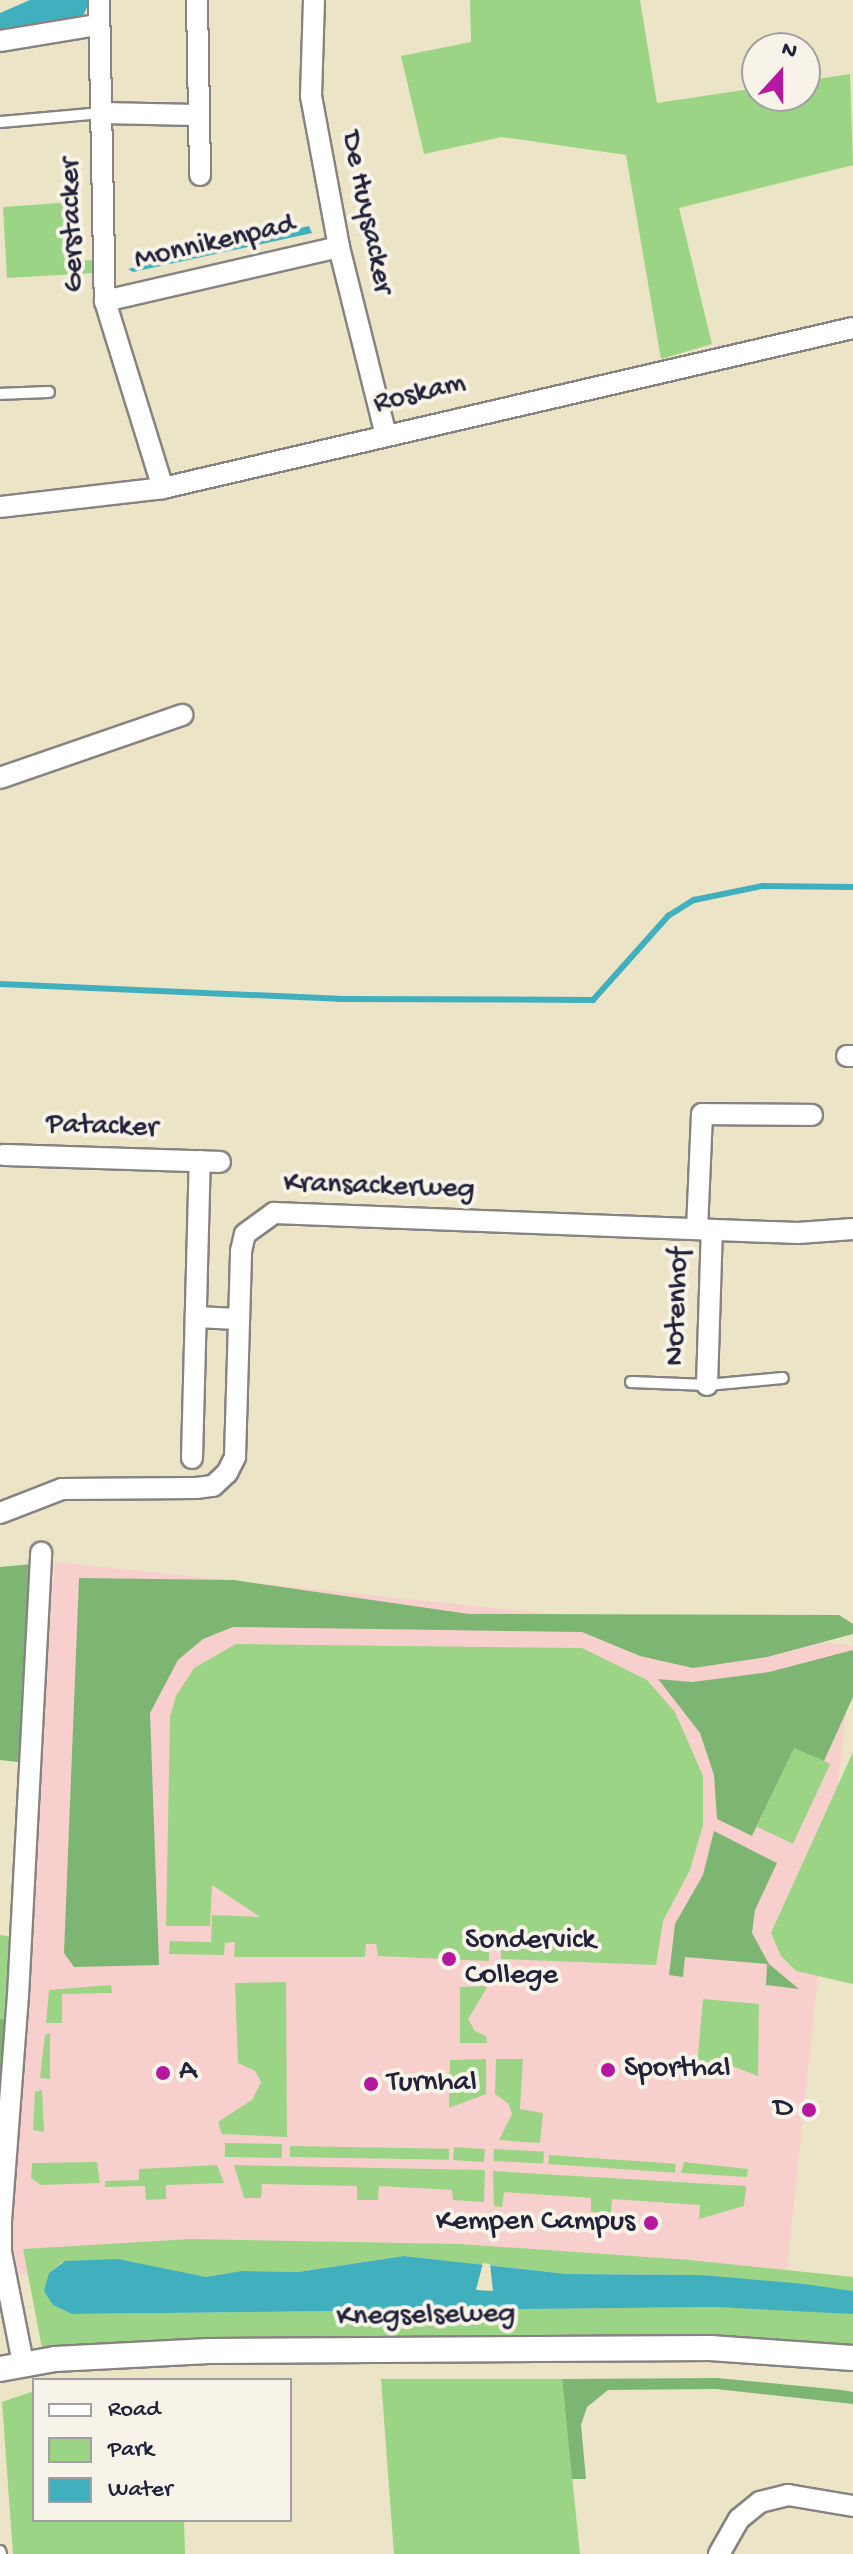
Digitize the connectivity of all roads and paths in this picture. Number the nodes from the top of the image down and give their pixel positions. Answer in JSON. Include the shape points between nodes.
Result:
{"nodes":[{"id":1,"x":99,"y":0,"type":"edge"},
{"id":2,"x":197,"y":0,"type":"edge"},
{"id":3,"x":314,"y":0,"type":"edge"},
{"id":4,"x":97,"y":25,"type":"junction"},
{"id":5,"x":0,"y":41,"type":"edge"},
{"id":6,"x":100,"y":113,"type":"junction"},
{"id":7,"x":198,"y":115,"type":"junction"},
{"id":8,"x":0,"y":122,"type":"edge"},
{"id":9,"x":200,"y":175,"type":"dead end"},
{"id":10,"x":339,"y":247,"type":"junction"},
{"id":11,"x":105,"y":301,"type":"junction"},
{"id":12,"x":853,"y":328,"type":"edge"},
{"id":13,"x":49,"y":392,"type":"dead end"},
{"id":14,"x":0,"y":394,"type":"edge"},
{"id":15,"x":386,"y":435,"type":"junction"},
{"id":16,"x":163,"y":488,"type":"junction"},
{"id":17,"x":0,"y":507,"type":"edge"},
{"id":18,"x":182,"y":715,"type":"dead end"},
{"id":19,"x":0,"y":778,"type":"edge"},
{"id":20,"x":812,"y":1115,"type":"dead end"},
{"id":21,"x":3,"y":1155,"type":"dead end"},
{"id":22,"x":853,"y":1229,"type":"edge"},
{"id":23,"x":705,"y":1230,"type":"junction"},
{"id":24,"x":196,"y":1317,"type":"junction"},
{"id":25,"x":238,"y":1319,"type":"junction"},
{"id":26,"x":783,"y":1378,"type":"dead end"},
{"id":27,"x":631,"y":1382,"type":"dead end"},
{"id":28,"x":707,"y":1385,"type":"junction"},
{"id":29,"x":192,"y":1458,"type":"dead end"},
{"id":30,"x":0,"y":1513,"type":"edge"},
{"id":31,"x":41,"y":1553,"type":"dead end"},
{"id":32,"x":853,"y":2358,"type":"edge"},
{"id":33,"x":11,"y":2366,"type":"edge"},
{"id":34,"x":853,"y":2506,"type":"edge"},
{"id":35,"x":719,"y":2554,"type":"edge"}],
"edges":[{"from":1,"to":4,"type":"street","name":"Gerstacker"},
{"from":2,"to":7,"type":"street"},
{"from":3,"to":10,"type":"street","name":"De Huysacker","via":[[311,96]]},
{"from":4,"to":5,"type":"street"},
{"from":4,"to":6,"type":"street","name":"Gerstacker"},
{"from":6,"to":7,"type":"street"},
{"from":6,"to":8,"type":"lane"},
{"from":6,"to":11,"type":"street","name":"Gerstacker"},
{"from":7,"to":9,"type":"street"},
{"from":10,"to":11,"type":"street","name":"Monnikenpad"},
{"from":10,"to":15,"type":"street","name":"De Huysacker"},
{"from":11,"to":16,"type":"street","name":"Gerstacker"},
{"from":12,"to":15,"type":"street","name":"Roskam"},
{"from":13,"to":14,"type":"lane"},
{"from":15,"to":16,"type":"street","name":"Roskam"},
{"from":16,"to":17,"type":"street","name":"Roskam"},
{"from":18,"to":19,"type":"street"},
{"from":20,"to":23,"type":"street","name":"Notenhof","via":[[702,1114]]},
{"from":21,"to":24,"type":"street","name":"Patacker","via":[[210,1162]]},
{"from":22,"to":23,"type":"street","name":"Kransackerweg"},
{"from":23,"to":25,"type":"street","name":"Kransackerweg","via":[[274,1213],[245,1234]]},
{"from":23,"to":28,"type":"street","name":"Notenhof"},
{"from":24,"to":25,"type":"street"},
{"from":24,"to":29,"type":"street","name":"Patacker"},
{"from":25,"to":30,"type":"street","name":"Kransackerweg","via":[[235,1457],[213,1486],[62,1489]]},
{"from":26,"to":28,"type":"lane","name":"Notenhof"},
{"from":27,"to":28,"type":"lane","name":"Notenhof"},
{"from":31,"to":33,"type":"street","via":[[1,2221]]},
{"from":32,"to":33,"type":"street","name":"Knegselseweg","via":[[765,2348],[563,2347],[209,2351]]},
{"from":34,"to":35,"type":"street","via":[[788,2495],[760,2502],[739,2519]]}]}
